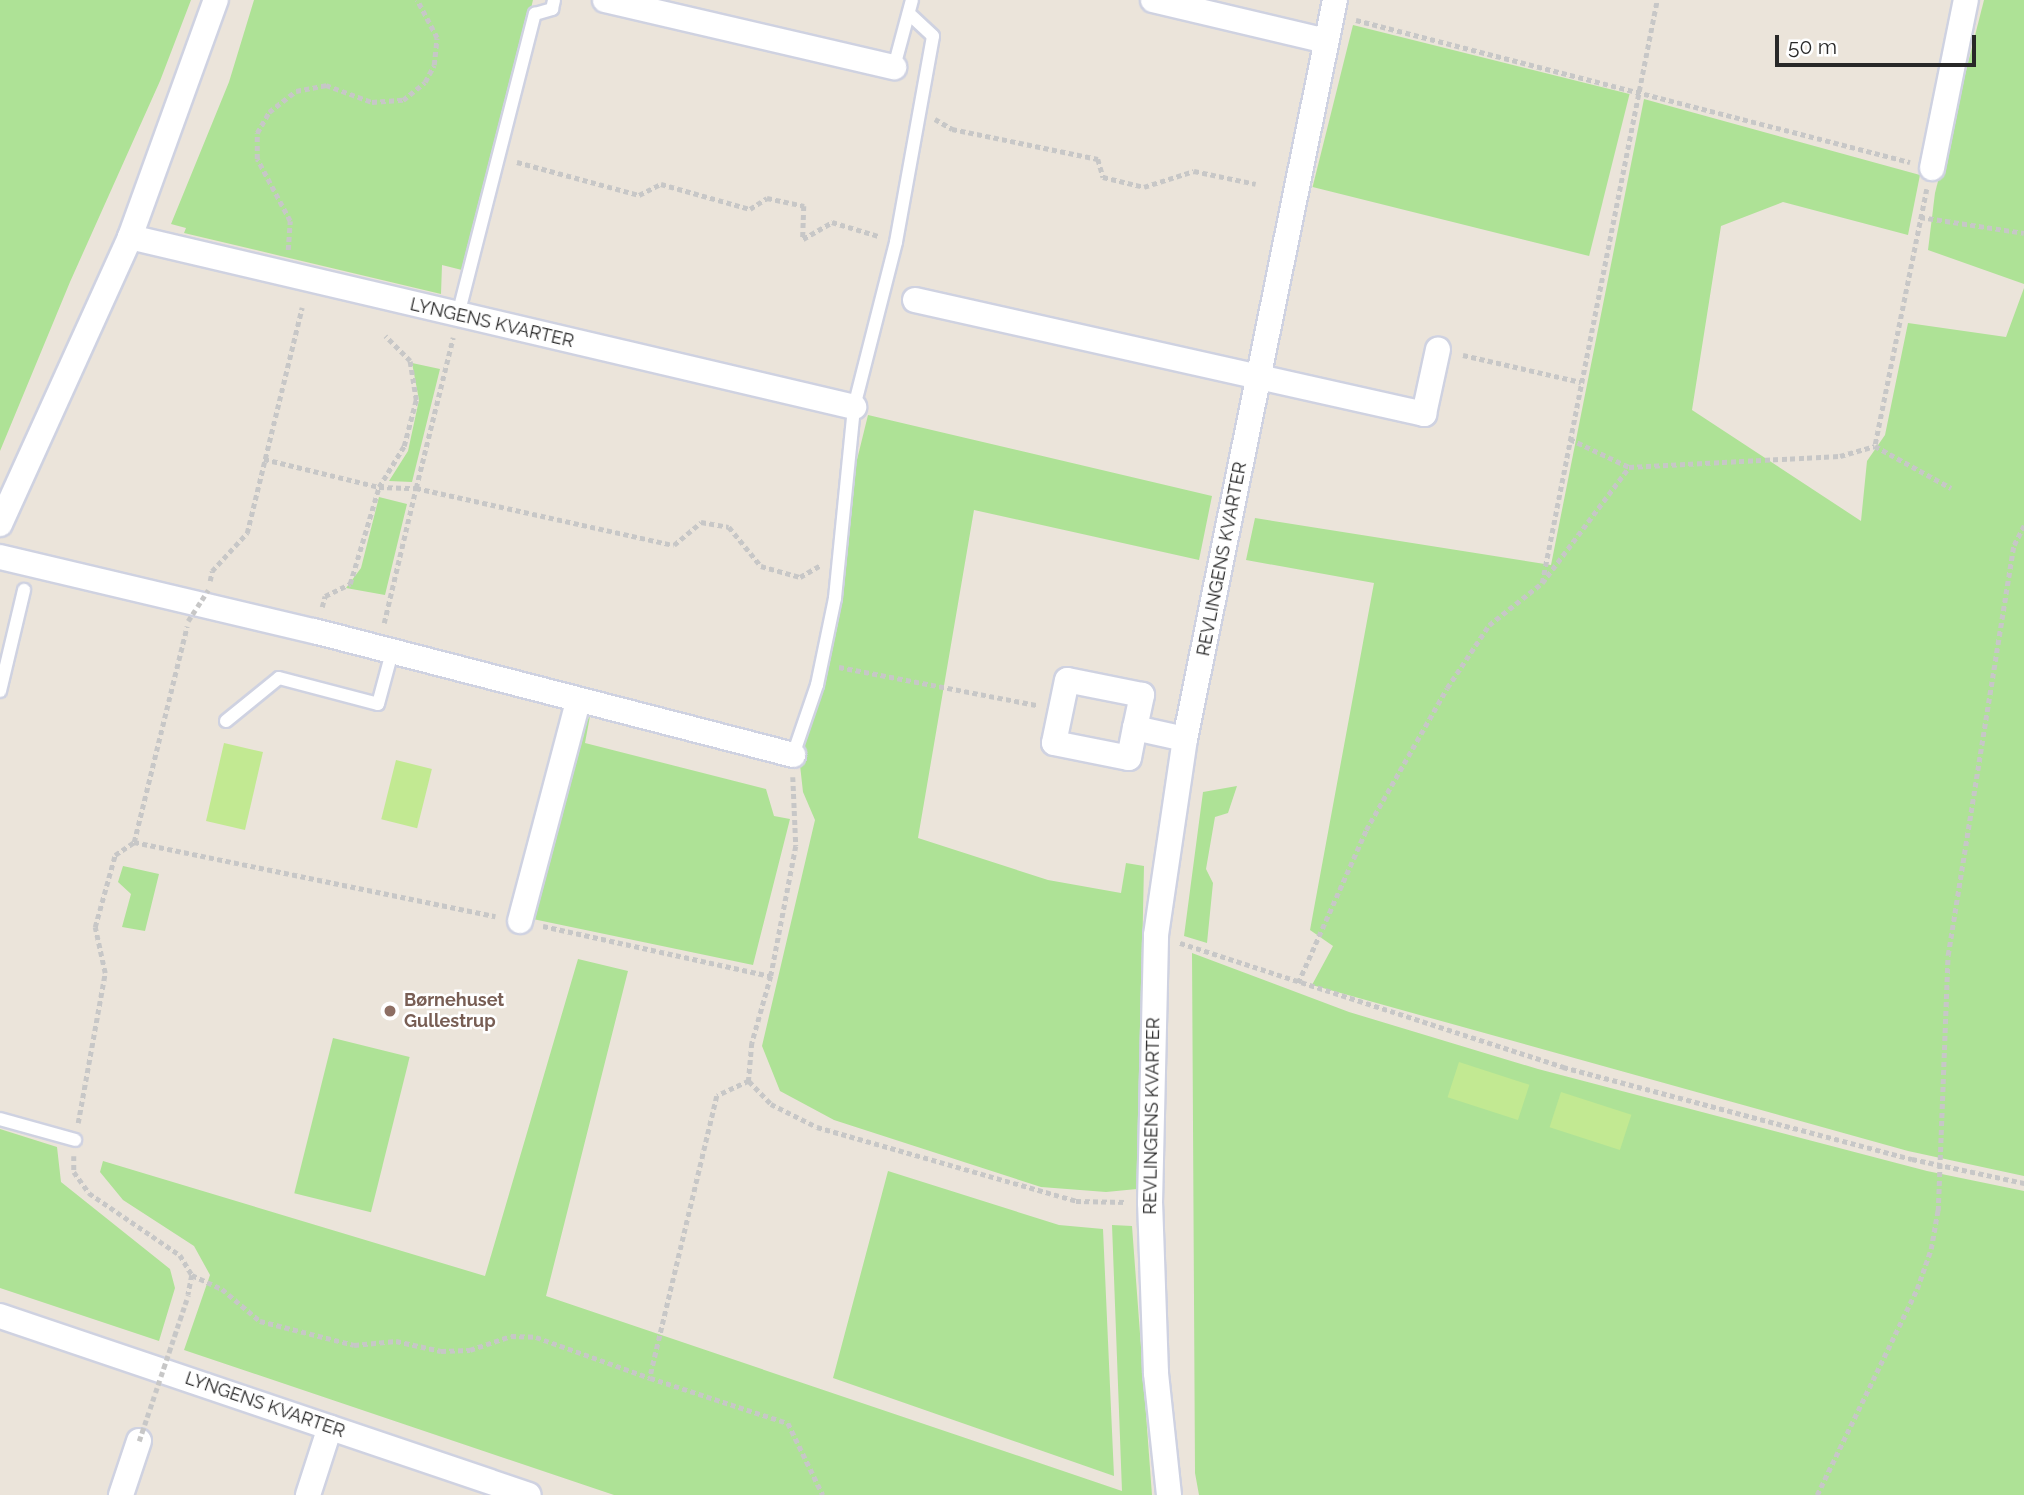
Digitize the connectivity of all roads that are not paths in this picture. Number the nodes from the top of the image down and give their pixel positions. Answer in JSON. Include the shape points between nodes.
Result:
{"nodes":[{"id":1,"x":216,"y":0,"type":"edge"},
{"id":2,"x":554,"y":0,"type":"edge"},
{"id":3,"x":605,"y":0,"type":"edge"},
{"id":4,"x":912,"y":0,"type":"edge"},
{"id":5,"x":1153,"y":0,"type":"edge"},
{"id":6,"x":1966,"y":0,"type":"edge"},
{"id":7,"x":1333,"y":7,"type":"edge"},
{"id":8,"x":909,"y":14,"type":"junction"},
{"id":9,"x":1326,"y":41,"type":"junction"},
{"id":10,"x":894,"y":67,"type":"joint"},
{"id":11,"x":1932,"y":168,"type":"road end"},
{"id":12,"x":130,"y":237,"type":"junction"},
{"id":13,"x":915,"y":299,"type":"dead end"},
{"id":14,"x":458,"y":315,"type":"junction"},
{"id":15,"x":1438,"y":349,"type":"road end"},
{"id":16,"x":1258,"y":379,"type":"junction"},
{"id":17,"x":854,"y":407,"type":"junction"},
{"id":18,"x":0,"y":524,"type":"edge"},
{"id":19,"x":0,"y":557,"type":"edge"},
{"id":20,"x":24,"y":590,"type":"dead end"},
{"id":21,"x":385,"y":650,"type":"junction"},
{"id":22,"x":0,"y":691,"type":"edge"},
{"id":23,"x":578,"y":701,"type":"junction"},
{"id":24,"x":226,"y":721,"type":"dead end"},
{"id":25,"x":1136,"y":729,"type":"junction"},
{"id":26,"x":1185,"y":739,"type":"junction"},
{"id":27,"x":793,"y":755,"type":"joint"},
{"id":28,"x":520,"y":921,"type":"road end"},
{"id":29,"x":0,"y":1119,"type":"edge"},
{"id":30,"x":75,"y":1140,"type":"road end"},
{"id":31,"x":0,"y":1316,"type":"edge"},
{"id":32,"x":330,"y":1427,"type":"junction"},
{"id":33,"x":139,"y":1441,"type":"road end"},
{"id":34,"x":121,"y":1495,"type":"edge"},
{"id":35,"x":308,"y":1495,"type":"edge"},
{"id":36,"x":529,"y":1495,"type":"edge"},
{"id":37,"x":1169,"y":1495,"type":"edge"}],
"edges":[{"from":1,"to":12,"type":"street"},
{"from":2,"to":14,"type":"lane","via":[[552,9],[535,14]]},
{"from":3,"to":10,"type":"street"},
{"from":4,"to":8,"type":"lane"},
{"from":5,"to":9,"type":"street"},
{"from":6,"to":11,"type":"street"},
{"from":7,"to":9,"type":"street","name":"REVLINGENS KVARTER"},
{"from":8,"to":10,"type":"lane"},
{"from":8,"to":17,"type":"lane","via":[[933,36],[897,242]]},
{"from":9,"to":16,"type":"street","name":"REVLINGENS KVARTER"},
{"from":12,"to":14,"type":"street","name":"LYNGENS KVARTER"},
{"from":12,"to":18,"type":"street"},
{"from":13,"to":16,"type":"street"},
{"from":14,"to":17,"type":"street","name":"LYNGENS KVARTER"},
{"from":15,"to":16,"type":"street","via":[[1424,414]]},
{"from":16,"to":26,"type":"street","name":"REVLINGENS KVARTER"},
{"from":17,"to":27,"type":"lane","via":[[839,555],[821,663]]},
{"from":19,"to":21,"type":"street"},
{"from":20,"to":22,"type":"lane"},
{"from":21,"to":23,"type":"street"},
{"from":21,"to":24,"type":"lane","via":[[378,704],[279,678]]},
{"from":23,"to":27,"type":"street"},
{"from":23,"to":28,"type":"street"},
{"from":25,"to":25,"type":"street","via":[[1129,758],[1054,743],[1067,680],[1142,695]]},
{"from":25,"to":26,"type":"street"},
{"from":26,"to":37,"type":"street","name":"REVLINGENS KVARTER","via":[[1156,935],[1150,1203],[1156,1373]]},
{"from":29,"to":30,"type":"lane"},
{"from":31,"to":32,"type":"street","name":"LYNGENS KVARTER"},
{"from":32,"to":35,"type":"street"},
{"from":32,"to":36,"type":"street","name":"LYNGENS KVARTER"},
{"from":33,"to":34,"type":"street"}]}
